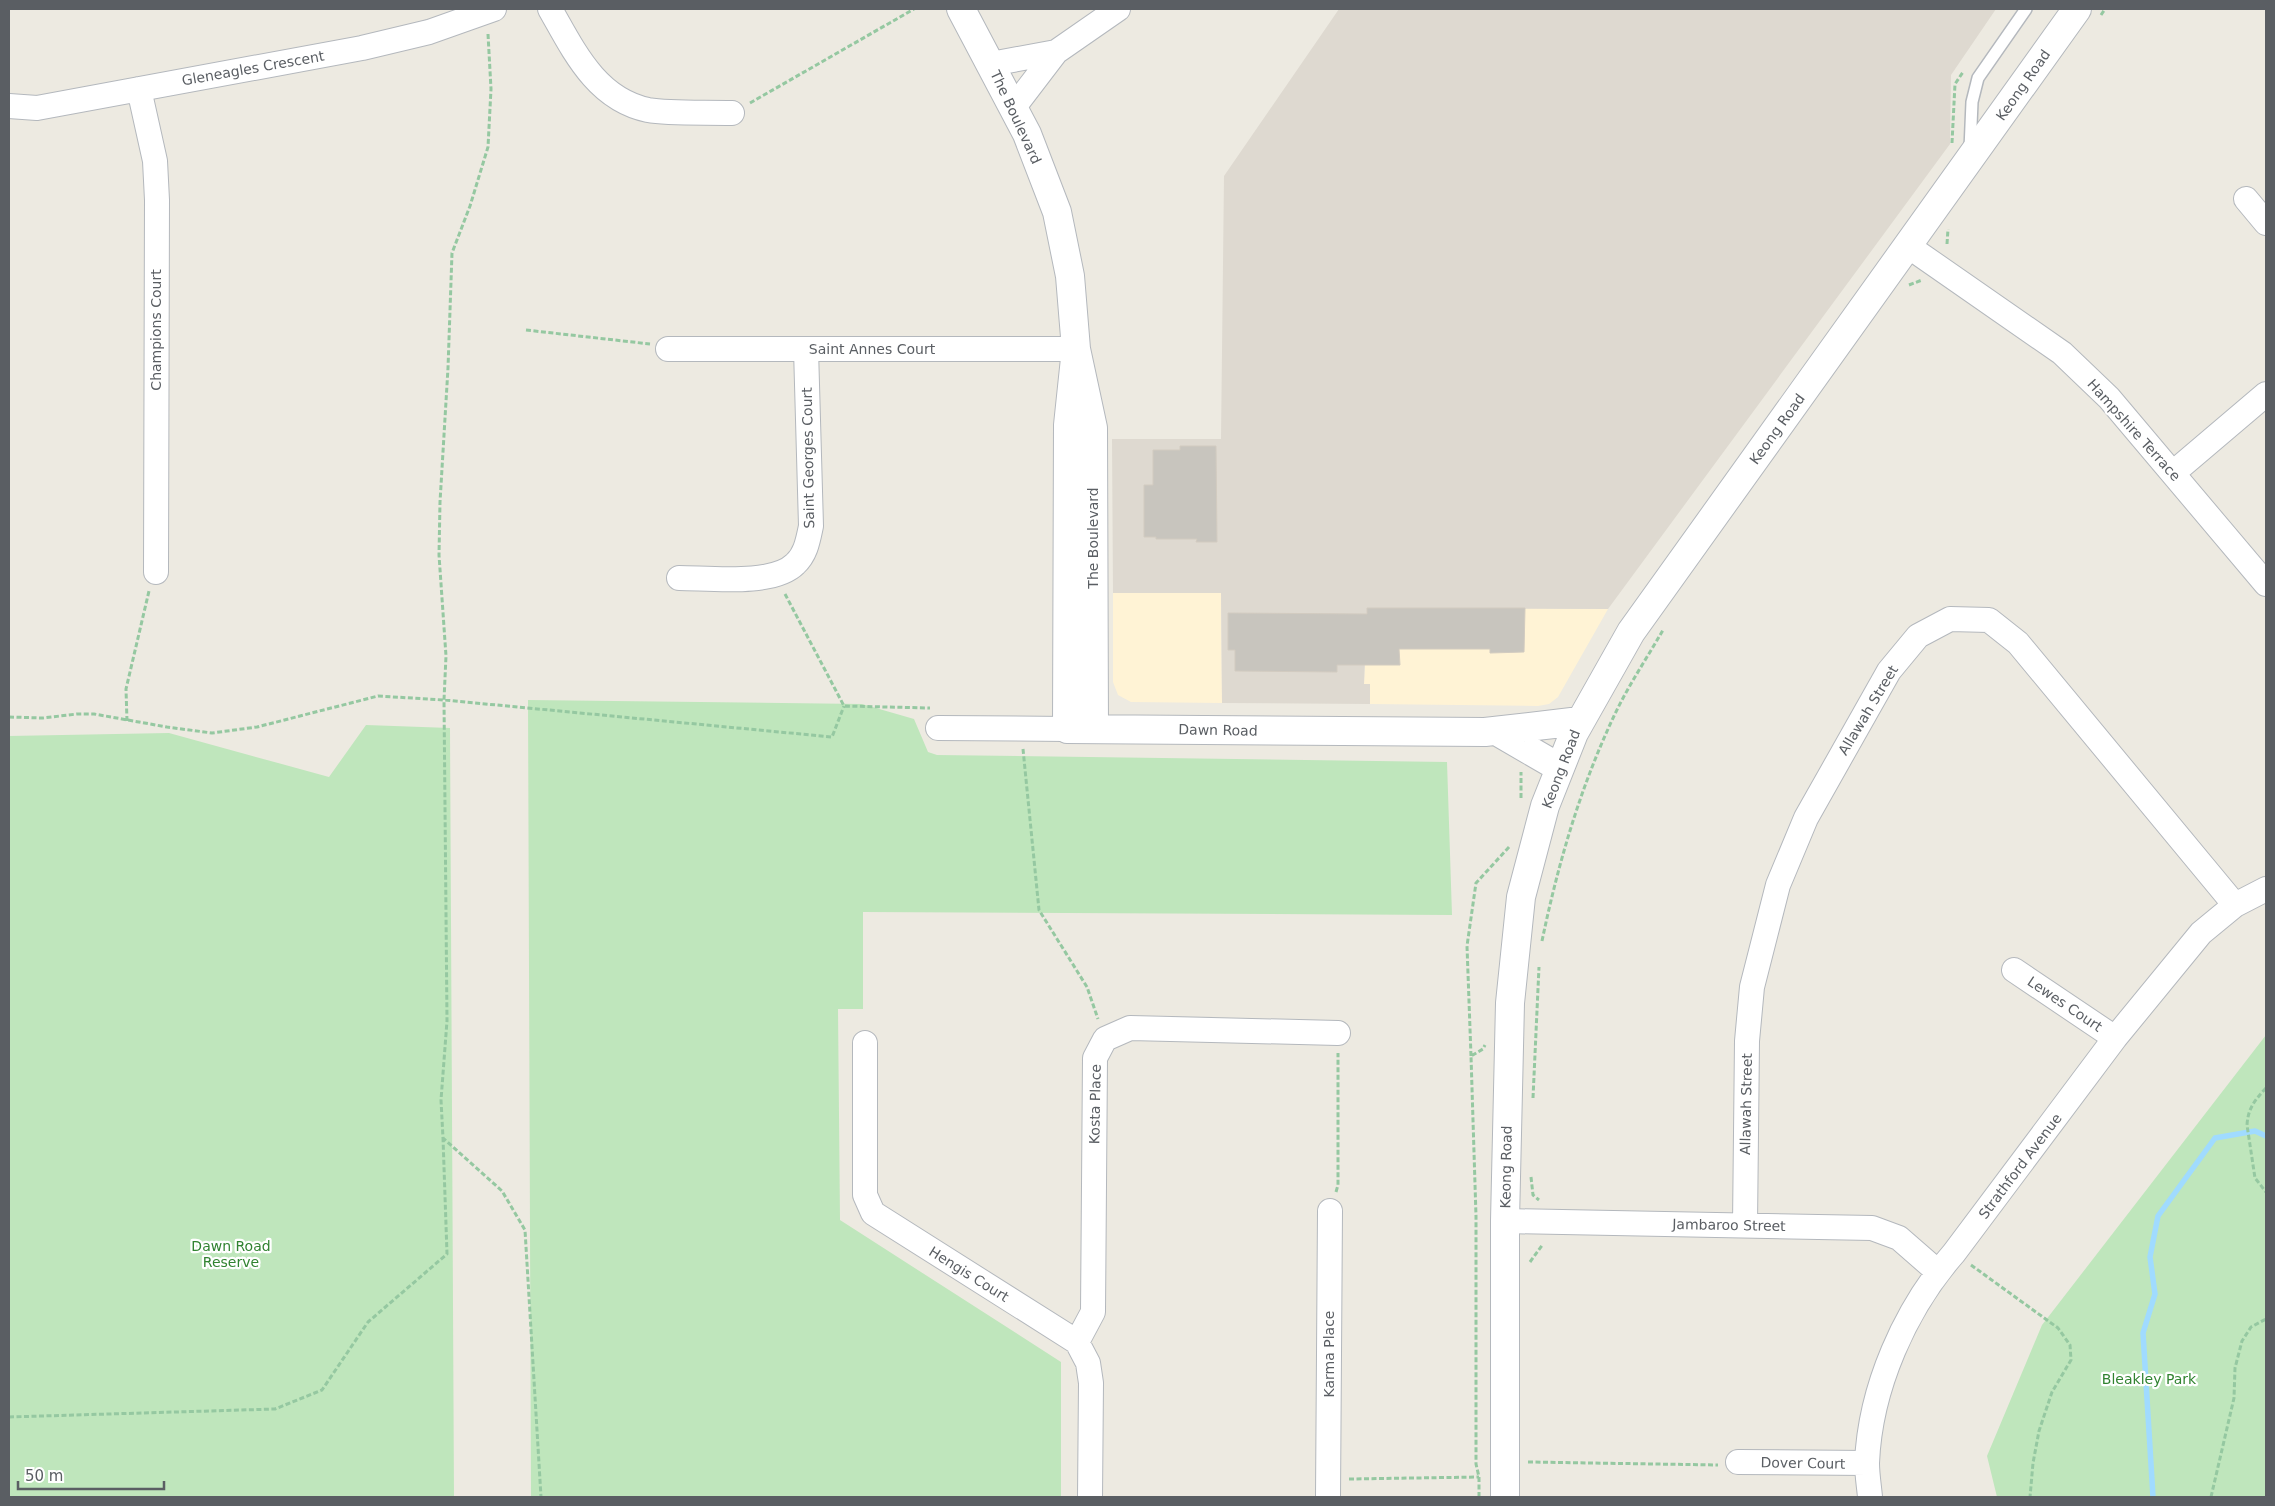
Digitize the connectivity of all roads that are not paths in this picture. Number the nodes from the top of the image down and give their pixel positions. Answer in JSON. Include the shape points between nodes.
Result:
{"nodes":[{"id":1,"x":550,"y":9,"type":"edge"},
{"id":2,"x":961,"y":9,"type":"edge"},
{"id":3,"x":1118,"y":9,"type":"edge"},
{"id":4,"x":2026,"y":9,"type":"edge"},
{"id":5,"x":2077,"y":9,"type":"edge"},
{"id":6,"x":490,"y":10,"type":"edge"},
{"id":7,"x":1056,"y":52,"type":"junction"},
{"id":8,"x":991,"y":64,"type":"junction"},
{"id":9,"x":139,"y":89,"type":"junction"},
{"id":10,"x":9,"y":106,"type":"edge"},
{"id":11,"x":1014,"y":107,"type":"junction"},
{"id":12,"x":732,"y":113,"type":"road end"},
{"id":13,"x":1969,"y":161,"type":"junction"},
{"id":14,"x":2246,"y":199,"type":"dead end"},
{"id":15,"x":2266,"y":223,"type":"edge"},
{"id":16,"x":1908,"y":246,"type":"junction"},
{"id":17,"x":668,"y":349,"type":"road end"},
{"id":18,"x":806,"y":349,"type":"junction"},
{"id":19,"x":1076,"y":349,"type":"junction"},
{"id":20,"x":2266,"y":394,"type":"edge"},
{"id":21,"x":2172,"y":473,"type":"junction"},
{"id":22,"x":156,"y":572,"type":"road end"},
{"id":23,"x":679,"y":578,"type":"dead end"},
{"id":24,"x":2266,"y":584,"type":"edge"},
{"id":25,"x":938,"y":718,"type":"road end"},
{"id":26,"x":1580,"y":722,"type":"junction"},
{"id":27,"x":1067,"y":729,"type":"junction"},
{"id":28,"x":1094,"y":729,"type":"junction"},
{"id":29,"x":1498,"y":732,"type":"junction"},
{"id":30,"x":1560,"y":768,"type":"junction"},
{"id":31,"x":2266,"y":889,"type":"edge"},
{"id":32,"x":2235,"y":905,"type":"junction"},
{"id":33,"x":2014,"y":970,"type":"dead end"},
{"id":34,"x":1338,"y":1033,"type":"road end"},
{"id":35,"x":2116,"y":1038,"type":"junction"},
{"id":36,"x":865,"y":1044,"type":"dead end"},
{"id":37,"x":1330,"y":1211,"type":"road end"},
{"id":38,"x":1505,"y":1221,"type":"junction"},
{"id":39,"x":1745,"y":1226,"type":"junction"},
{"id":40,"x":1938,"y":1272,"type":"junction"},
{"id":41,"x":1077,"y":1342,"type":"junction"},
{"id":42,"x":1738,"y":1462,"type":"road end"},
{"id":43,"x":1867,"y":1463,"type":"junction"},
{"id":44,"x":1328,"y":1488,"type":"edge"},
{"id":45,"x":1090,"y":1497,"type":"edge"},
{"id":46,"x":1505,"y":1497,"type":"edge"},
{"id":47,"x":1870,"y":1497,"type":"edge"}],
"edges":[{"from":1,"to":12,"type":"street","via":[[582,64],[602,88],[624,103],[649,110]]},
{"from":2,"to":8,"type":"street","name":"The Boulevard"},
{"from":3,"to":7,"type":"street"},
{"from":4,"to":13,"type":"lane","via":[[1978,78],[1972,102]]},
{"from":5,"to":13,"type":"street","name":"Keong Road"},
{"from":6,"to":9,"type":"street","name":"Gleneagles Crescent","via":[[430,32],[362,48]]},
{"from":7,"to":8,"type":"street"},
{"from":7,"to":11,"type":"street"},
{"from":8,"to":11,"type":"street","name":"The Boulevard"},
{"from":9,"to":10,"type":"street","name":"Gleneagles Crescent","via":[[37,108]]},
{"from":9,"to":22,"type":"street","name":"Champions Court","via":[[155,161],[157,200]]},
{"from":11,"to":19,"type":"street","name":"The Boulevard","via":[[1056,212],[1070,276]]},
{"from":13,"to":16,"type":"street","name":"Keong Road"},
{"from":14,"to":15,"type":"street"},
{"from":16,"to":21,"type":"street","name":"Hampshire Terrace","via":[[2062,353],[2109,398]]},
{"from":16,"to":26,"type":"street","name":"Keong Road","via":[[1631,632]]},
{"from":17,"to":18,"type":"street","name":"Saint Annes Court"},
{"from":18,"to":19,"type":"street","name":"Saint Annes Court"},
{"from":18,"to":23,"type":"street","name":"Saint Georges Court","via":[[811,526],[808,544],[795,565],[784,572],[756,578]]},
{"from":19,"to":27,"type":"street","name":"The Boulevard","via":[[1068,425]]},
{"from":19,"to":28,"type":"street","name":"The Boulevard","via":[[1093,428]]},
{"from":20,"to":21,"type":"street"},
{"from":21,"to":24,"type":"street","name":"Hampshire Terrace"},
{"from":25,"to":27,"type":"street","name":"Dawn Road","via":[[1022,728]]},
{"from":26,"to":29,"type":"street","name":"Dawn Road"},
{"from":26,"to":30,"type":"street","name":"Keong Road"},
{"from":27,"to":28,"type":"street","name":"Dawn Road"},
{"from":28,"to":29,"type":"street","name":"Dawn Road"},
{"from":29,"to":30,"type":"street","name":"Dawn Road"},
{"from":30,"to":38,"type":"street","name":"Keong Road","via":[[1521,897],[1510,1003]]},
{"from":31,"to":32,"type":"street","name":"Strathford Avenue"},
{"from":32,"to":35,"type":"street","name":"Strathford Avenue","via":[[2201,934]]},
{"from":32,"to":39,"type":"street","name":"Allawah Street","via":[[2018,643],[1989,620],[1950,619],[1918,636],[1889,670],[1806,818],[1778,885],[1752,988],[1747,1041]]},
{"from":33,"to":35,"type":"street","name":"Lewes Court"},
{"from":34,"to":41,"type":"street","name":"Kosta Place","via":[[1130,1028],[1105,1039],[1095,1058],[1093,1312]]},
{"from":35,"to":40,"type":"street","name":"Strathford Avenue"},
{"from":36,"to":41,"type":"street","name":"Hengis Court","via":[[865,1195],[873,1213]]},
{"from":37,"to":44,"type":"street","name":"Karma Place"},
{"from":38,"to":39,"type":"street","name":"Jambaroo Street"},
{"from":38,"to":46,"type":"street","name":"Keong Road"},
{"from":39,"to":40,"type":"street","name":"Jambaroo Street","via":[[1872,1228],[1898,1238]]},
{"from":40,"to":43,"type":"street","name":"Strathford Avenue","via":[[1884,1369]]},
{"from":41,"to":45,"type":"street","via":[[1088,1363],[1091,1383]]},
{"from":42,"to":43,"type":"street","name":"Dover Court"},
{"from":43,"to":47,"type":"street","name":"Strathford Avenue"}]}
